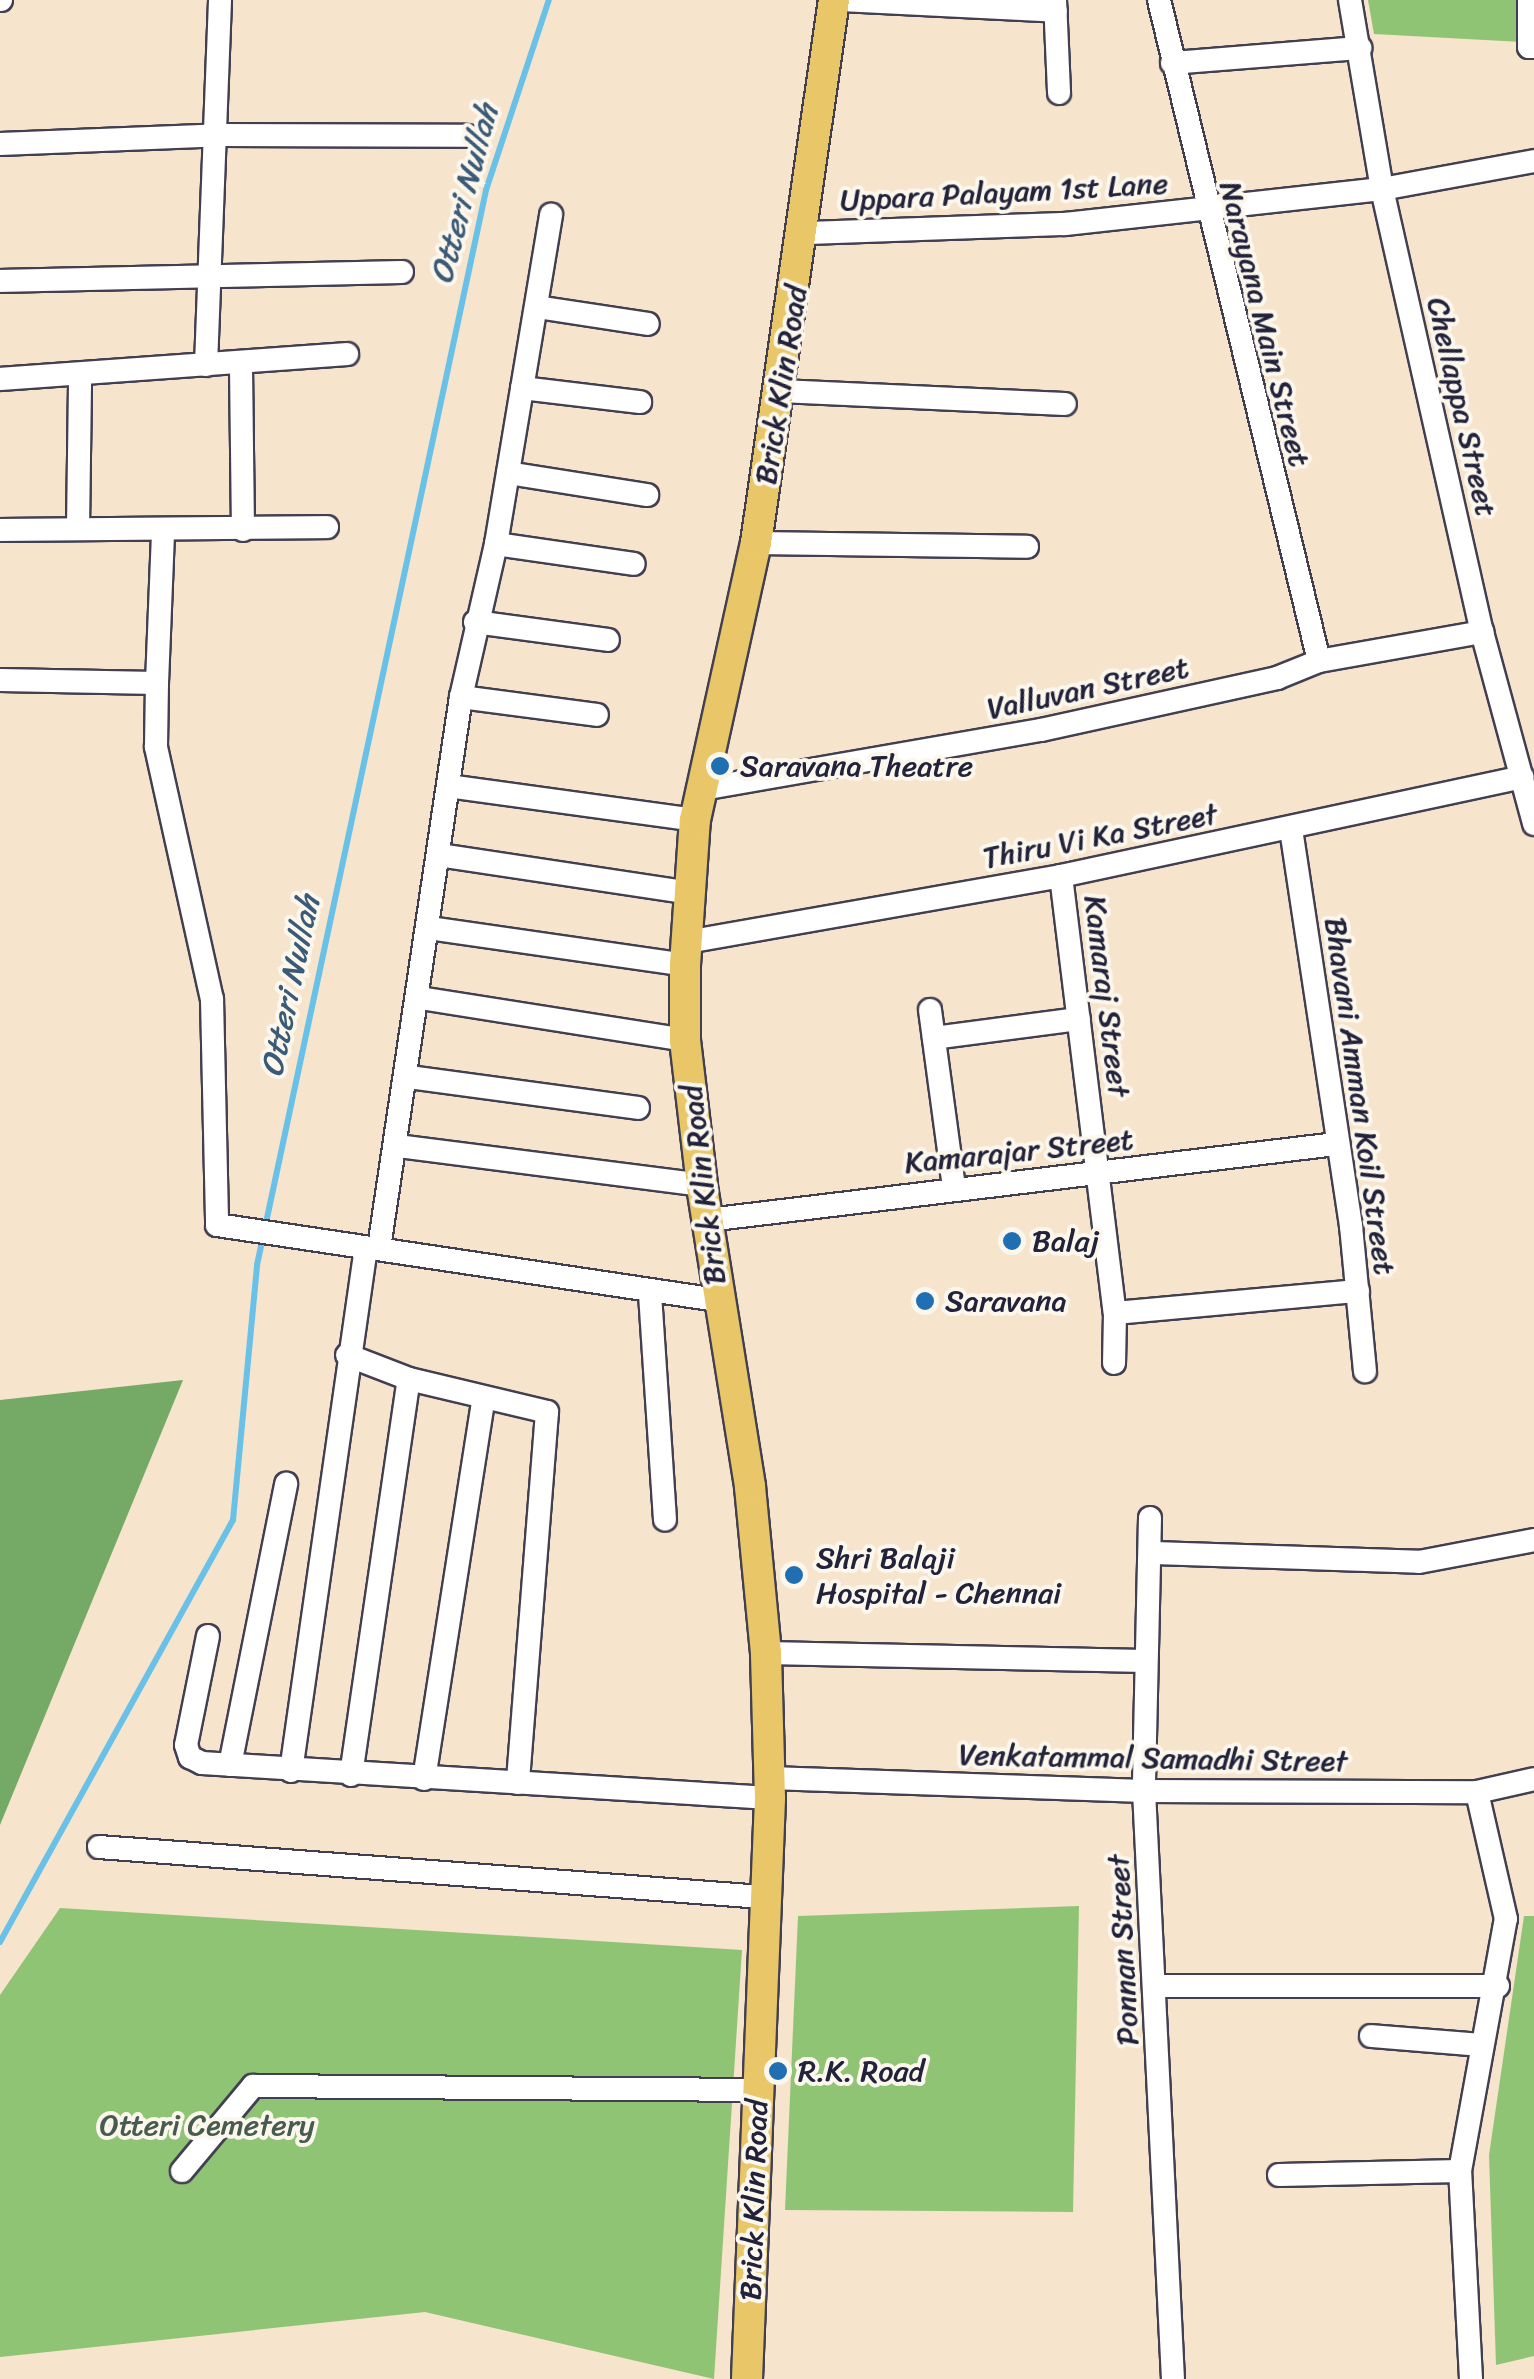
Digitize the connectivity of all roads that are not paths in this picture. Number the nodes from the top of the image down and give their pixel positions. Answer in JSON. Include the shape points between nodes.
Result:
{"nodes":[{"id":1,"x":220,"y":0,"type":"edge"},
{"id":2,"x":834,"y":0,"type":"edge"},
{"id":3,"x":842,"y":0,"type":"edge"},
{"id":4,"x":1159,"y":0,"type":"edge"},
{"id":5,"x":1350,"y":0,"type":"edge"},
{"id":6,"x":1529,"y":0,"type":"edge"},
{"id":7,"x":1055,"y":6,"type":"edge"},
{"id":8,"x":1531,"y":47,"type":"edge"},
{"id":9,"x":1360,"y":48,"type":"junction"},
{"id":10,"x":1172,"y":63,"type":"junction"},
{"id":11,"x":1059,"y":93,"type":"dead end"},
{"id":12,"x":220,"y":135,"type":"junction"},
{"id":13,"x":466,"y":136,"type":"dead end"},
{"id":14,"x":0,"y":144,"type":"edge"},
{"id":15,"x":1534,"y":161,"type":"edge"},
{"id":16,"x":1382,"y":190,"type":"junction"},
{"id":17,"x":1206,"y":210,"type":"junction"},
{"id":18,"x":551,"y":216,"type":"dead end"},
{"id":19,"x":805,"y":233,"type":"junction"},
{"id":20,"x":402,"y":272,"type":"dead end"},
{"id":21,"x":207,"y":273,"type":"junction"},
{"id":22,"x":0,"y":281,"type":"edge"},
{"id":23,"x":537,"y":306,"type":"junction"},
{"id":24,"x":648,"y":324,"type":"dead end"},
{"id":25,"x":347,"y":354,"type":"dead end"},
{"id":26,"x":206,"y":364,"type":"junction"},
{"id":27,"x":241,"y":367,"type":"junction"},
{"id":28,"x":80,"y":376,"type":"junction"},
{"id":29,"x":0,"y":379,"type":"edge"},
{"id":30,"x":522,"y":388,"type":"junction"},
{"id":31,"x":780,"y":391,"type":"junction"},
{"id":32,"x":640,"y":402,"type":"dead end"},
{"id":33,"x":1065,"y":404,"type":"dead end"},
{"id":34,"x":508,"y":473,"type":"junction"},
{"id":35,"x":647,"y":495,"type":"dead end"},
{"id":36,"x":327,"y":527,"type":"dead end"},
{"id":37,"x":78,"y":528,"type":"junction"},
{"id":38,"x":0,"y":530,"type":"edge"},
{"id":39,"x":242,"y":530,"type":"junction"},
{"id":40,"x":164,"y":532,"type":"junction"},
{"id":41,"x":756,"y":543,"type":"junction"},
{"id":42,"x":496,"y":544,"type":"junction"},
{"id":43,"x":1027,"y":547,"type":"dead end"},
{"id":44,"x":634,"y":564,"type":"dead end"},
{"id":45,"x":474,"y":622,"type":"junction"},
{"id":46,"x":1482,"y":632,"type":"junction"},
{"id":47,"x":608,"y":640,"type":"dead end"},
{"id":48,"x":1319,"y":661,"type":"junction"},
{"id":49,"x":0,"y":680,"type":"edge"},
{"id":50,"x":157,"y":683,"type":"junction"},
{"id":51,"x":461,"y":698,"type":"junction"},
{"id":52,"x":597,"y":714,"type":"dead end"},
{"id":53,"x":1534,"y":726,"type":"edge"},
{"id":54,"x":1510,"y":733,"type":"junction"},
{"id":55,"x":1522,"y":778,"type":"junction"},
{"id":56,"x":448,"y":786,"type":"junction"},
{"id":57,"x":702,"y":788,"type":"junction"},
{"id":58,"x":695,"y":820,"type":"junction"},
{"id":59,"x":1534,"y":824,"type":"edge"},
{"id":60,"x":1290,"y":830,"type":"junction"},
{"id":61,"x":439,"y":855,"type":"junction"},
{"id":62,"x":1061,"y":876,"type":"junction"},
{"id":63,"x":690,"y":893,"type":"junction"},
{"id":64,"x":429,"y":928,"type":"junction"},
{"id":65,"x":686,"y":953,"type":"junction"},
{"id":66,"x":420,"y":998,"type":"junction"},
{"id":67,"x":930,"y":1010,"type":"dead end"},
{"id":68,"x":1079,"y":1019,"type":"junction"},
{"id":69,"x":934,"y":1038,"type":"junction"},
{"id":70,"x":685,"y":1040,"type":"junction"},
{"id":71,"x":409,"y":1076,"type":"junction"},
{"id":72,"x":638,"y":1108,"type":"dead end"},
{"id":73,"x":1336,"y":1144,"type":"junction"},
{"id":74,"x":398,"y":1146,"type":"junction"},
{"id":75,"x":1099,"y":1173,"type":"junction"},
{"id":76,"x":702,"y":1185,"type":"junction"},
{"id":77,"x":954,"y":1186,"type":"junction"},
{"id":78,"x":708,"y":1220,"type":"junction"},
{"id":79,"x":373,"y":1248,"type":"junction"},
{"id":80,"x":1358,"y":1291,"type":"junction"},
{"id":81,"x":650,"y":1294,"type":"junction"},
{"id":82,"x":717,"y":1300,"type":"junction"},
{"id":83,"x":1115,"y":1313,"type":"junction"},
{"id":84,"x":347,"y":1355,"type":"junction"},
{"id":85,"x":1114,"y":1363,"type":"dead end"},
{"id":86,"x":1365,"y":1371,"type":"dead end"},
{"id":87,"x":409,"y":1379,"type":"junction"},
{"id":88,"x":484,"y":1398,"type":"junction"},
{"id":89,"x":286,"y":1484,"type":"dead end"},
{"id":90,"x":1150,"y":1518,"type":"dead end"},
{"id":91,"x":665,"y":1520,"type":"dead end"},
{"id":92,"x":1534,"y":1540,"type":"edge"},
{"id":93,"x":1154,"y":1553,"type":"junction"},
{"id":94,"x":208,"y":1636,"type":"dead end"},
{"id":95,"x":766,"y":1652,"type":"junction"},
{"id":96,"x":1146,"y":1661,"type":"junction"},
{"id":97,"x":230,"y":1765,"type":"junction"},
{"id":98,"x":291,"y":1771,"type":"junction"},
{"id":99,"x":351,"y":1775,"type":"junction"},
{"id":100,"x":424,"y":1779,"type":"junction"},
{"id":101,"x":1534,"y":1780,"type":"edge"},
{"id":102,"x":518,"y":1783,"type":"junction"},
{"id":103,"x":770,"y":1788,"type":"junction"},
{"id":104,"x":1144,"y":1791,"type":"junction"},
{"id":105,"x":1477,"y":1792,"type":"junction"},
{"id":106,"x":100,"y":1846,"type":"dead end"},
{"id":107,"x":764,"y":1897,"type":"junction"},
{"id":108,"x":1155,"y":1986,"type":"junction"},
{"id":109,"x":1498,"y":1986,"type":"junction"},
{"id":110,"x":1371,"y":2036,"type":"dead end"},
{"id":111,"x":1480,"y":2045,"type":"junction"},
{"id":112,"x":759,"y":2090,"type":"junction"},
{"id":113,"x":182,"y":2171,"type":"dead end"},
{"id":114,"x":1460,"y":2171,"type":"junction"},
{"id":115,"x":1278,"y":2175,"type":"dead end"},
{"id":116,"x":747,"y":2379,"type":"edge"},
{"id":117,"x":1174,"y":2379,"type":"edge"},
{"id":118,"x":1471,"y":2379,"type":"edge"}],
"edges":[{"from":1,"to":12,"type":"street"},
{"from":2,"to":19,"type":"main road","name":"Brick Klin Road"},
{"from":3,"to":7,"type":"street"},
{"from":4,"to":10,"type":"street","name":"Narayana Main Street"},
{"from":5,"to":9,"type":"street","name":"Chellappa Street"},
{"from":6,"to":8,"type":"street"},
{"from":7,"to":11,"type":"street"},
{"from":9,"to":10,"type":"street"},
{"from":9,"to":16,"type":"street","name":"Chellappa Street"},
{"from":10,"to":17,"type":"street","name":"Narayana Main Street"},
{"from":12,"to":13,"type":"street"},
{"from":12,"to":14,"type":"street"},
{"from":12,"to":21,"type":"street"},
{"from":15,"to":16,"type":"street","name":"Uppara Palayam 1st Lane"},
{"from":16,"to":17,"type":"street","name":"Uppara Palayam 1st Lane"},
{"from":16,"to":46,"type":"street","name":"Chellappa Street"},
{"from":17,"to":19,"type":"street","name":"Uppara Palayam 1st Lane","via":[[1065,224]]},
{"from":17,"to":48,"type":"street","name":"Narayana Main Street"},
{"from":18,"to":23,"type":"street"},
{"from":19,"to":31,"type":"main road","name":"Brick Klin Road"},
{"from":20,"to":21,"type":"street"},
{"from":21,"to":22,"type":"street"},
{"from":21,"to":26,"type":"street"},
{"from":23,"to":24,"type":"street"},
{"from":23,"to":30,"type":"street"},
{"from":25,"to":27,"type":"street","via":[[268,356]]},
{"from":26,"to":27,"type":"street"},
{"from":26,"to":28,"type":"street"},
{"from":27,"to":39,"type":"street"},
{"from":28,"to":29,"type":"street"},
{"from":28,"to":37,"type":"street"},
{"from":30,"to":32,"type":"street"},
{"from":30,"to":34,"type":"street"},
{"from":31,"to":33,"type":"street"},
{"from":31,"to":41,"type":"main road","name":"Brick Klin Road"},
{"from":34,"to":35,"type":"street"},
{"from":34,"to":42,"type":"street"},
{"from":36,"to":39,"type":"street"},
{"from":37,"to":38,"type":"street"},
{"from":37,"to":40,"type":"street"},
{"from":39,"to":40,"type":"street"},
{"from":40,"to":50,"type":"street"},
{"from":41,"to":43,"type":"street"},
{"from":41,"to":57,"type":"main road","name":"Brick Klin Road"},
{"from":42,"to":44,"type":"street"},
{"from":42,"to":45,"type":"street"},
{"from":45,"to":47,"type":"street"},
{"from":45,"to":51,"type":"street"},
{"from":46,"to":48,"type":"street","name":"Valluvan Street"},
{"from":46,"to":54,"type":"street","name":"Chellappa Street"},
{"from":48,"to":57,"type":"street","name":"Valluvan Street","via":[[1277,678],[1041,730]]},
{"from":49,"to":50,"type":"street"},
{"from":50,"to":79,"type":"street","via":[[156,746],[212,999],[217,1225]]},
{"from":51,"to":52,"type":"street"},
{"from":51,"to":56,"type":"street"},
{"from":53,"to":54,"type":"street"},
{"from":54,"to":55,"type":"street","name":"Chellappa Street"},
{"from":55,"to":59,"type":"street","name":"Chellappa Street"},
{"from":55,"to":60,"type":"street","name":"Thiru Vi Ka Street"},
{"from":56,"to":58,"type":"street"},
{"from":56,"to":61,"type":"street"},
{"from":57,"to":58,"type":"main road","name":"Brick Klin Road"},
{"from":58,"to":63,"type":"main road","name":"Brick Klin Road"},
{"from":60,"to":62,"type":"street","name":"Thiru Vi Ka Street"},
{"from":60,"to":73,"type":"street","name":"Bhavani Amman Koil Street"},
{"from":61,"to":63,"type":"street"},
{"from":61,"to":64,"type":"street"},
{"from":62,"to":65,"type":"street","name":"Thiru Vi Ka Street"},
{"from":62,"to":68,"type":"street","name":"Kamaraj Street"},
{"from":63,"to":65,"type":"main road","name":"Brick Klin Road"},
{"from":64,"to":65,"type":"street","name":"Thiru Vi Ka Street"},
{"from":64,"to":66,"type":"street"},
{"from":65,"to":70,"type":"main road","name":"Brick Klin Road"},
{"from":66,"to":70,"type":"street"},
{"from":66,"to":71,"type":"street"},
{"from":67,"to":69,"type":"street"},
{"from":68,"to":69,"type":"street"},
{"from":68,"to":75,"type":"street","name":"Kamaraj Street"},
{"from":69,"to":77,"type":"street"},
{"from":70,"to":76,"type":"main road","name":"Brick Klin Road"},
{"from":71,"to":72,"type":"street"},
{"from":71,"to":74,"type":"street"},
{"from":73,"to":75,"type":"street","name":"Kamarajar Street"},
{"from":73,"to":80,"type":"street","name":"Bhavani Amman Koil Street"},
{"from":74,"to":76,"type":"street"},
{"from":74,"to":79,"type":"street"},
{"from":75,"to":77,"type":"street","name":"Kamarajar Street"},
{"from":75,"to":83,"type":"street","name":"Kamaraj Street"},
{"from":76,"to":78,"type":"main road","name":"Brick Klin Road"},
{"from":77,"to":78,"type":"street","name":"Kamarajar Street"},
{"from":78,"to":82,"type":"main road","name":"Brick Klin Road"},
{"from":79,"to":81,"type":"street"},
{"from":79,"to":84,"type":"street"},
{"from":80,"to":83,"type":"street"},
{"from":80,"to":86,"type":"street","name":"Bhavani Amman Koil Street"},
{"from":81,"to":82,"type":"street"},
{"from":81,"to":91,"type":"street"},
{"from":82,"to":95,"type":"main road","name":"Brick Klin Road","via":[[750,1486]]},
{"from":83,"to":85,"type":"street","name":"Kamaraj Street"},
{"from":84,"to":87,"type":"street"},
{"from":84,"to":98,"type":"street"},
{"from":87,"to":88,"type":"street"},
{"from":87,"to":99,"type":"street"},
{"from":88,"to":100,"type":"street"},
{"from":88,"to":102,"type":"street","via":[[547,1412]]},
{"from":89,"to":97,"type":"street"},
{"from":90,"to":93,"type":"street","name":"Ponnan Street"},
{"from":92,"to":93,"type":"street","via":[[1419,1562]]},
{"from":93,"to":96,"type":"street","name":"Ponnan Street"},
{"from":94,"to":97,"type":"street","name":"Venkatammal Samadhi Street","via":[[186,1745],[202,1763]]},
{"from":95,"to":96,"type":"street"},
{"from":95,"to":103,"type":"main road","name":"Brick Klin Road"},
{"from":96,"to":104,"type":"street","name":"Ponnan Street"},
{"from":97,"to":98,"type":"street","name":"Venkatammal Samadhi Street"},
{"from":98,"to":99,"type":"street","name":"Venkatammal Samadhi Street"},
{"from":99,"to":100,"type":"street","name":"Venkatammal Samadhi Street"},
{"from":100,"to":102,"type":"street","name":"Venkatammal Samadhi Street"},
{"from":101,"to":105,"type":"street","name":"Venkatammal Samadhi Street"},
{"from":102,"to":103,"type":"street","name":"Venkatammal Samadhi Street"},
{"from":103,"to":104,"type":"street","name":"Venkatammal Samadhi Street"},
{"from":103,"to":107,"type":"main road","name":"Brick Klin Road"},
{"from":104,"to":105,"type":"street","name":"Venkatammal Samadhi Street"},
{"from":104,"to":108,"type":"street","name":"Ponnan Street"},
{"from":105,"to":109,"type":"street","via":[[1506,1920]]},
{"from":106,"to":107,"type":"street"},
{"from":107,"to":112,"type":"main road","name":"Brick Klin Road"},
{"from":108,"to":109,"type":"street"},
{"from":108,"to":117,"type":"street","name":"Ponnan Street"},
{"from":109,"to":111,"type":"street"},
{"from":110,"to":111,"type":"street"},
{"from":111,"to":114,"type":"street"},
{"from":112,"to":113,"type":"street","via":[[253,2086]]},
{"from":112,"to":116,"type":"main road","name":"Brick Klin Road"},
{"from":114,"to":115,"type":"street"},
{"from":114,"to":118,"type":"street"}]}
